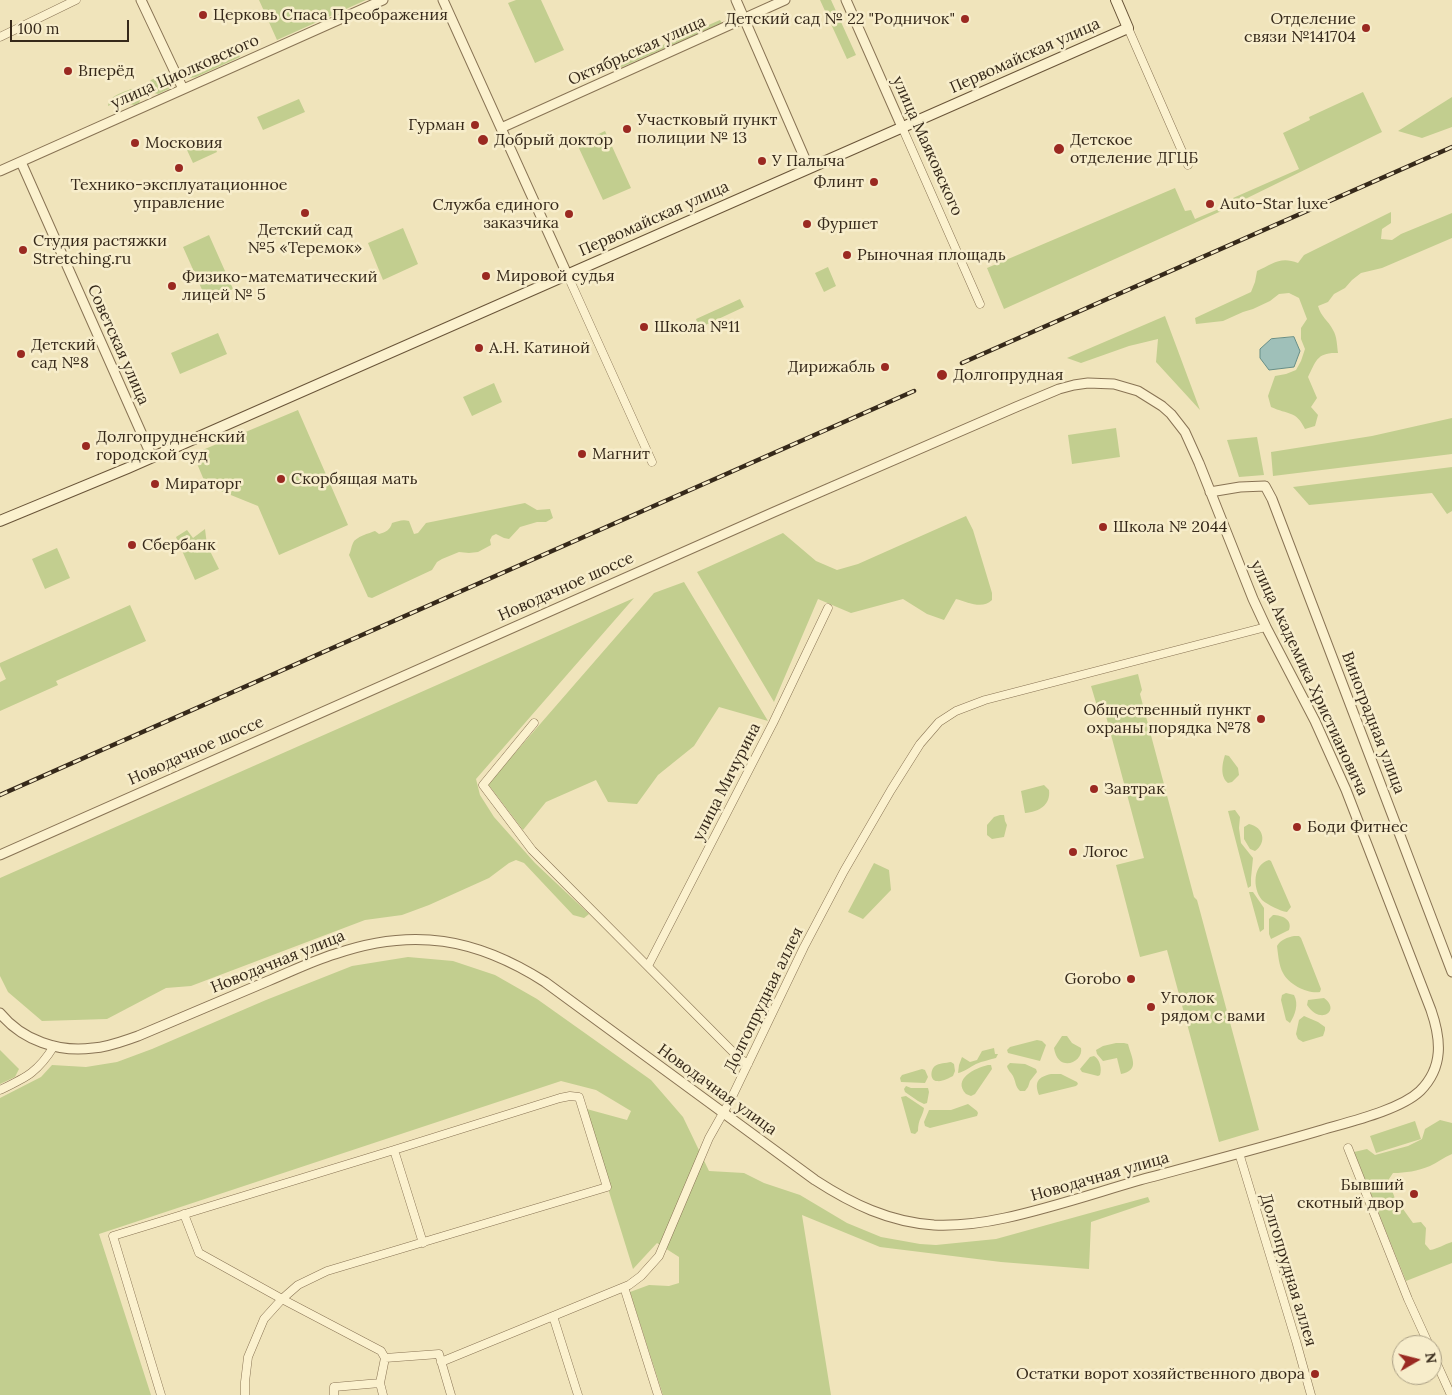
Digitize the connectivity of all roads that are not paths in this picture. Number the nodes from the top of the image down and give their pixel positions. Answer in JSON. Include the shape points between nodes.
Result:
{"nodes":[{"id":1,"x":76,"y":0,"type":"edge"},
{"id":2,"x":141,"y":0,"type":"edge"},
{"id":3,"x":383,"y":0,"type":"edge"},
{"id":4,"x":443,"y":0,"type":"edge"},
{"id":5,"x":736,"y":0,"type":"edge"},
{"id":6,"x":785,"y":0,"type":"edge"},
{"id":7,"x":846,"y":0,"type":"edge"},
{"id":8,"x":1116,"y":0,"type":"edge"},
{"id":9,"x":744,"y":19,"type":"junction"},
{"id":10,"x":1128,"y":28,"type":"junction"},
{"id":11,"x":0,"y":37,"type":"edge"},
{"id":12,"x":183,"y":89,"type":"junction"},
{"id":13,"x":902,"y":127,"type":"junction"},
{"id":14,"x":501,"y":128,"type":"junction"},
{"id":15,"x":22,"y":162,"type":"junction"},
{"id":16,"x":1188,"y":165,"type":"dead end"},
{"id":17,"x":808,"y":168,"type":"junction"},
{"id":18,"x":0,"y":172,"type":"edge"},
{"id":19,"x":567,"y":274,"type":"junction"},
{"id":20,"x":980,"y":304,"type":"dead end"},
{"id":21,"x":1150,"y":398,"type":"joint"},
{"id":22,"x":152,"y":457,"type":"junction"},
{"id":23,"x":652,"y":462,"type":"dead end"},
{"id":24,"x":1210,"y":492,"type":"junction"},
{"id":25,"x":0,"y":521,"type":"edge"},
{"id":26,"x":828,"y":608,"type":"dead end"},
{"id":27,"x":1266,"y":627,"type":"junction"},
{"id":28,"x":534,"y":723,"type":"dead end"},
{"id":29,"x":0,"y":855,"type":"edge"},
{"id":30,"x":648,"y":966,"type":"junction"},
{"id":31,"x":1452,"y":972,"type":"edge"},
{"id":32,"x":0,"y":1013,"type":"edge"},
{"id":33,"x":54,"y":1046,"type":"junction"},
{"id":34,"x":748,"y":1064,"type":"junction"},
{"id":35,"x":1435,"y":1070,"type":"joint"},
{"id":36,"x":0,"y":1090,"type":"edge"},
{"id":37,"x":723,"y":1113,"type":"junction"},
{"id":38,"x":1348,"y":1148,"type":"dead end"},
{"id":39,"x":394,"y":1150,"type":"junction"},
{"id":40,"x":1239,"y":1154,"type":"junction"},
{"id":41,"x":184,"y":1214,"type":"junction"},
{"id":42,"x":423,"y":1243,"type":"junction"},
{"id":43,"x":627,"y":1286,"type":"junction"},
{"id":44,"x":282,"y":1299,"type":"junction"},
{"id":45,"x":553,"y":1316,"type":"junction"},
{"id":46,"x":1424,"y":1335,"type":"edge"},
{"id":47,"x":385,"y":1358,"type":"junction"},
{"id":48,"x":441,"y":1362,"type":"junction"},
{"id":49,"x":1442,"y":1375,"type":"edge"},
{"id":50,"x":380,"y":1383,"type":"junction"},
{"id":51,"x":161,"y":1395,"type":"edge"},
{"id":52,"x":245,"y":1395,"type":"edge"},
{"id":53,"x":334,"y":1395,"type":"edge"},
{"id":54,"x":383,"y":1395,"type":"edge"},
{"id":55,"x":451,"y":1395,"type":"edge"},
{"id":56,"x":578,"y":1395,"type":"edge"},
{"id":57,"x":658,"y":1395,"type":"edge"},
{"id":58,"x":1311,"y":1395,"type":"edge"},
{"id":59,"x":1451,"y":1395,"type":"edge"}],
"edges":[{"from":1,"to":11,"type":"street"},
{"from":2,"to":12,"type":"street"},
{"from":3,"to":12,"type":"street","name":"улица Циолковского"},
{"from":4,"to":14,"type":"street"},
{"from":5,"to":9,"type":"street"},
{"from":6,"to":9,"type":"street","name":"Октябрьская улица"},
{"from":7,"to":13,"type":"street","name":"улица Маяковского"},
{"from":8,"to":10,"type":"main road"},
{"from":9,"to":14,"type":"street","name":"Октябрьская улица"},
{"from":9,"to":17,"type":"street"},
{"from":10,"to":13,"type":"main road","name":"Первомайская улица"},
{"from":10,"to":16,"type":"street"},
{"from":12,"to":15,"type":"street","name":"улица Циолковского"},
{"from":13,"to":17,"type":"main road","name":"Первомайская улица"},
{"from":13,"to":20,"type":"street","name":"улица Маяковского"},
{"from":14,"to":19,"type":"street"},
{"from":15,"to":18,"type":"street","name":"улица Циолковского"},
{"from":15,"to":22,"type":"street","name":"Советская улица"},
{"from":17,"to":19,"type":"main road","name":"Первомайская улица"},
{"from":19,"to":22,"type":"main road","name":"Первомайская улица"},
{"from":19,"to":23,"type":"street"},
{"from":21,"to":24,"type":"street","name":"улица Академика Христиановича","via":[[1180,424]]},
{"from":21,"to":29,"type":"street","name":"Новодачное шоссе","via":[[1124,386],[1100,382],[1053,391]]},
{"from":22,"to":25,"type":"main road","name":"Первомайская улица"},
{"from":24,"to":27,"type":"street","name":"улица Академика Христиановича"},
{"from":24,"to":31,"type":"street","name":"Виноградная улица","via":[[1265,486],[1272,499]]},
{"from":26,"to":30,"type":"street","name":"улица Мичурина"},
{"from":27,"to":34,"type":"street","name":"Долгопрудная аллея","via":[[985,700],[946,716],[920,744],[844,871]]},
{"from":27,"to":35,"type":"street","name":"улица Академика Христиановича","via":[[1330,752],[1415,965],[1439,1034]]},
{"from":28,"to":30,"type":"street","via":[[483,785],[532,850]]},
{"from":30,"to":34,"type":"street"},
{"from":32,"to":33,"type":"street","name":"Новодачная улица","via":[[20,1032]]},
{"from":33,"to":36,"type":"street","via":[[34,1072]]},
{"from":33,"to":37,"type":"street","name":"Новодачная улица","via":[[94,1048],[138,1036],[314,961],[354,948],[390,940],[437,940],[486,952],[530,973]]},
{"from":34,"to":37,"type":"street","name":"Долгопрудная аллея"},
{"from":35,"to":40,"type":"street","name":"Новодачная улица","via":[[1421,1090],[1400,1105]]},
{"from":37,"to":40,"type":"street","name":"Новодачная улица","via":[[839,1196],[885,1216],[934,1225],[966,1224],[1019,1215]]},
{"from":37,"to":43,"type":"street","name":"Долгопрудная аллея","via":[[709,1138],[659,1256]]},
{"from":38,"to":46,"type":"street"},
{"from":39,"to":41,"type":"street"},
{"from":39,"to":42,"type":"street"},
{"from":39,"to":42,"type":"street","via":[[560,1098],[579,1097],[583,1101],[607,1187]]},
{"from":40,"to":58,"type":"street","name":"Долгопрудная аллея"},
{"from":41,"to":44,"type":"street","via":[[199,1253]]},
{"from":41,"to":51,"type":"street","via":[[113,1236]]},
{"from":42,"to":44,"type":"street","via":[[327,1271],[298,1285]]},
{"from":43,"to":45,"type":"street","name":"Долгопрудная аллея"},
{"from":43,"to":57,"type":"street"},
{"from":44,"to":47,"type":"street","via":[[381,1350]]},
{"from":44,"to":52,"type":"street","via":[[264,1319],[251,1350]]},
{"from":45,"to":48,"type":"street","name":"Долгопрудная аллея"},
{"from":45,"to":56,"type":"street"},
{"from":47,"to":48,"type":"street","via":[[438,1354]]},
{"from":47,"to":50,"type":"street"},
{"from":48,"to":55,"type":"street"},
{"from":49,"to":59,"type":"street"},
{"from":50,"to":53,"type":"street","via":[[334,1387]]},
{"from":50,"to":54,"type":"street"}]}
